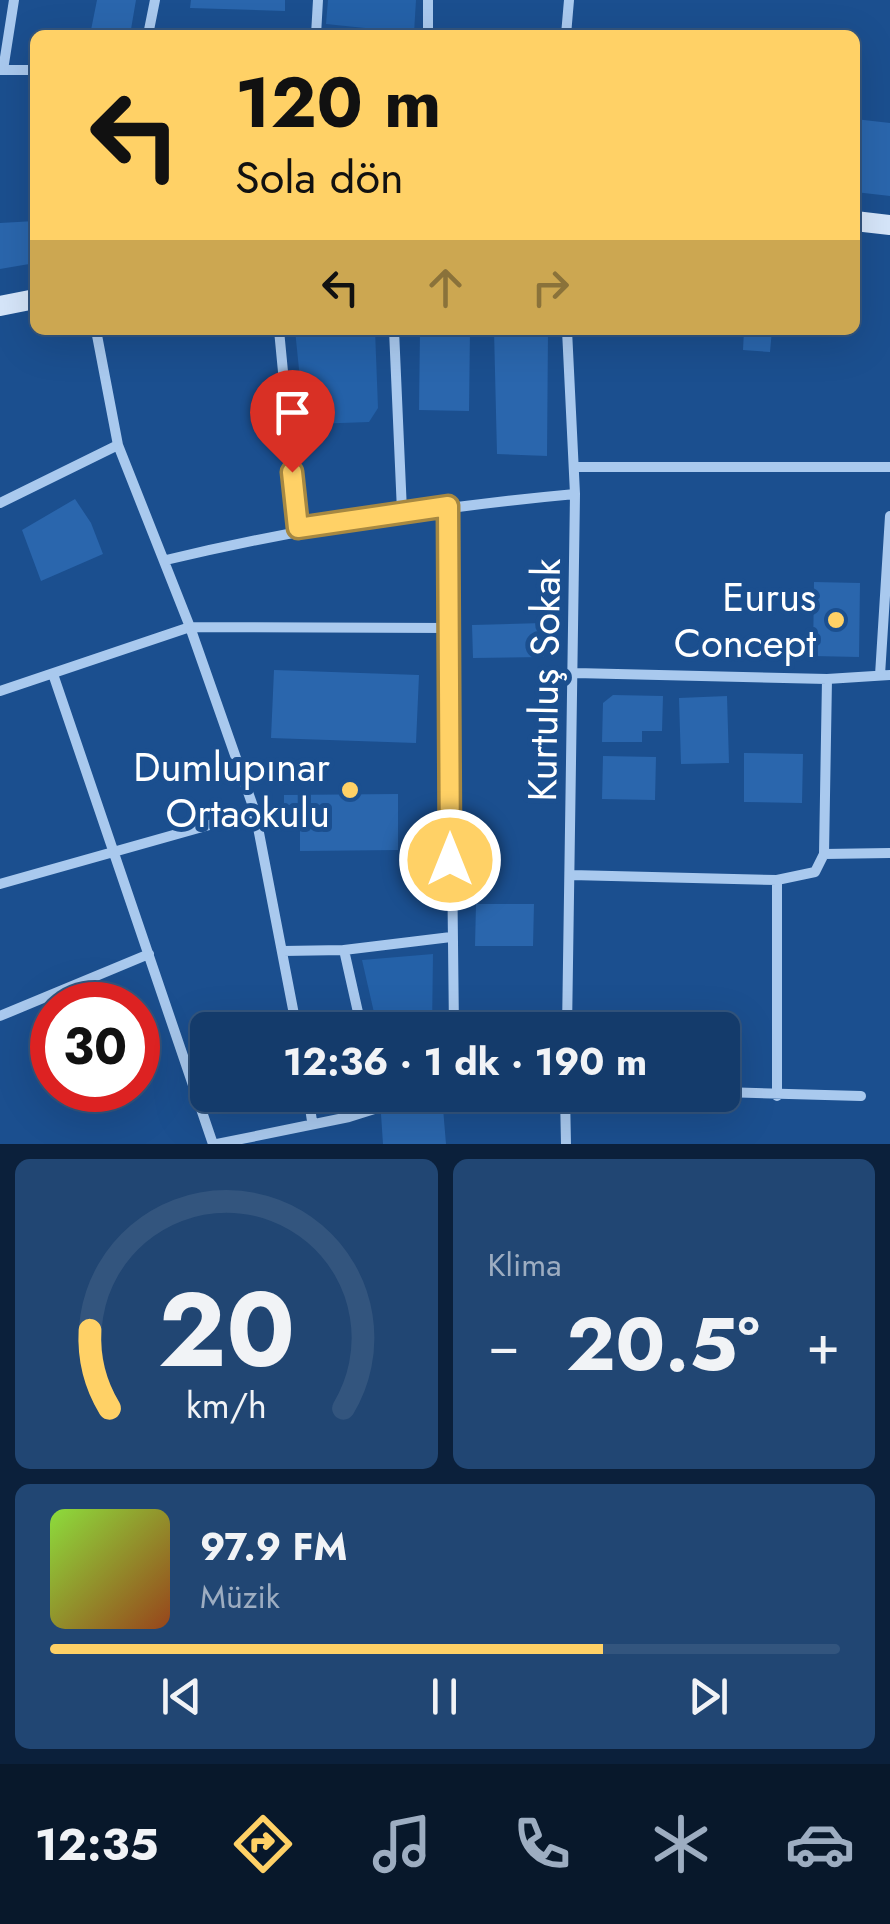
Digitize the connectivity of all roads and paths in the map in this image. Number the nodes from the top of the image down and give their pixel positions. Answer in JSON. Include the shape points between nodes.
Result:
{"nodes":[{"id":1,"x":14,"y":0,"type":"edge"},
{"id":2,"x":155,"y":0,"type":"edge"},
{"id":3,"x":318,"y":0,"type":"edge"},
{"id":4,"x":428,"y":0,"type":"edge"},
{"id":5,"x":569,"y":0,"type":"edge"},
{"id":6,"x":149,"y":30,"type":"edge"},
{"id":7,"x":316,"y":30,"type":"edge"},
{"id":8,"x":428,"y":30,"type":"edge"},
{"id":9,"x":566,"y":30,"type":"edge"},
{"id":10,"x":2,"y":70,"type":"edge"},
{"id":11,"x":30,"y":70,"type":"edge"},
{"id":12,"x":860,"y":222,"type":"edge"},
{"id":13,"x":890,"y":225,"type":"edge"},
{"id":14,"x":30,"y":301,"type":"edge"},
{"id":15,"x":0,"y":306,"type":"edge"},
{"id":16,"x":97,"y":335,"type":"edge"},
{"id":17,"x":279,"y":335,"type":"edge"},
{"id":18,"x":394,"y":335,"type":"edge"},
{"id":19,"x":567,"y":335,"type":"edge"},
{"id":20,"x":118,"y":444,"type":"junction"},
{"id":21,"x":574,"y":467,"type":"junction"},
{"id":22,"x":890,"y":468,"type":"edge"},
{"id":23,"x":576,"y":494,"type":"junction"},
{"id":24,"x":0,"y":503,"type":"edge"},
{"id":25,"x":448,"y":506,"type":"junction"},
{"id":26,"x":402,"y":511,"type":"junction"},
{"id":27,"x":890,"y":516,"type":"edge"},
{"id":28,"x":298,"y":528,"type":"junction"},
{"id":29,"x":166,"y":560,"type":"junction"},
{"id":30,"x":190,"y":627,"type":"junction"},
{"id":31,"x":449,"y":628,"type":"junction"},
{"id":32,"x":575,"y":673,"type":"junction"},
{"id":33,"x":54,"y":674,"type":"junction"},
{"id":34,"x":885,"y":675,"type":"edge"},
{"id":35,"x":827,"y":679,"type":"junction"},
{"id":36,"x":0,"y":691,"type":"edge"},
{"id":37,"x":255,"y":812,"type":"junction"},
{"id":38,"x":115,"y":849,"type":"junction"},
{"id":39,"x":824,"y":854,"type":"junction"},
{"id":40,"x":890,"y":854,"type":"edge"},
{"id":41,"x":571,"y":875,"type":"junction"},
{"id":42,"x":778,"y":880,"type":"junction"},
{"id":43,"x":0,"y":884,"type":"edge"},
{"id":44,"x":451,"y":937,"type":"junction"},
{"id":45,"x":344,"y":950,"type":"junction"},
{"id":46,"x":283,"y":952,"type":"junction"},
{"id":47,"x":148,"y":954,"type":"junction"},
{"id":48,"x":294,"y":1012,"type":"edge"},
{"id":49,"x":358,"y":1012,"type":"edge"},
{"id":50,"x":453,"y":1012,"type":"edge"},
{"id":51,"x":567,"y":1012,"type":"edge"},
{"id":52,"x":0,"y":1016,"type":"edge"},
{"id":53,"x":740,"y":1093,"type":"edge"},
{"id":54,"x":777,"y":1096,"type":"junction"},
{"id":55,"x":861,"y":1096,"type":"dead end"},
{"id":56,"x":311,"y":1112,"type":"edge"},
{"id":57,"x":358,"y":1112,"type":"edge"},
{"id":58,"x":565,"y":1112,"type":"edge"},
{"id":59,"x":312,"y":1121,"type":"junction"},
{"id":60,"x":215,"y":1144,"type":"edge"},
{"id":61,"x":566,"y":1144,"type":"edge"}],
"edges":[{"from":1,"to":10,"type":"street"},
{"from":2,"to":6,"type":"street"},
{"from":3,"to":7,"type":"street"},
{"from":4,"to":8,"type":"street"},
{"from":5,"to":9,"type":"street"},
{"from":10,"to":11,"type":"street"},
{"from":12,"to":13,"type":"main road"},
{"from":14,"to":15,"type":"main road"},
{"from":16,"to":20,"type":"street"},
{"from":17,"to":28,"type":"street"},
{"from":18,"to":26,"type":"street"},
{"from":19,"to":21,"type":"street","name":"Kurtuluş Sokak"},
{"from":20,"to":24,"type":"street"},
{"from":20,"to":29,"type":"street"},
{"from":21,"to":22,"type":"street"},
{"from":21,"to":23,"type":"street","name":"Kurtuluş Sokak"},
{"from":23,"to":25,"type":"street"},
{"from":23,"to":32,"type":"street","name":"Kurtuluş Sokak"},
{"from":25,"to":26,"type":"street"},
{"from":25,"to":31,"type":"street"},
{"from":26,"to":28,"type":"street"},
{"from":27,"to":34,"type":"street"},
{"from":28,"to":29,"type":"street"},
{"from":29,"to":30,"type":"street"},
{"from":30,"to":31,"type":"street"},
{"from":30,"to":33,"type":"street"},
{"from":30,"to":37,"type":"street"},
{"from":31,"to":44,"type":"street"},
{"from":32,"to":35,"type":"street"},
{"from":32,"to":41,"type":"street","name":"Kurtuluş Sokak"},
{"from":33,"to":36,"type":"street"},
{"from":33,"to":38,"type":"street"},
{"from":34,"to":35,"type":"street"},
{"from":35,"to":39,"type":"street"},
{"from":37,"to":38,"type":"street"},
{"from":37,"to":46,"type":"street"},
{"from":38,"to":43,"type":"street"},
{"from":38,"to":47,"type":"street"},
{"from":39,"to":40,"type":"street"},
{"from":39,"to":42,"type":"street","via":[[815,872]]},
{"from":41,"to":42,"type":"street"},
{"from":41,"to":51,"type":"street","name":"Kurtuluş Sokak"},
{"from":42,"to":54,"type":"street"},
{"from":44,"to":45,"type":"street"},
{"from":44,"to":50,"type":"street"},
{"from":45,"to":46,"type":"street"},
{"from":45,"to":49,"type":"street"},
{"from":46,"to":48,"type":"street"},
{"from":47,"to":52,"type":"street"},
{"from":47,"to":60,"type":"street"},
{"from":53,"to":54,"type":"street"},
{"from":54,"to":55,"type":"street"},
{"from":56,"to":59,"type":"street"},
{"from":57,"to":59,"type":"street"},
{"from":58,"to":61,"type":"street"},
{"from":59,"to":60,"type":"street"}]}
